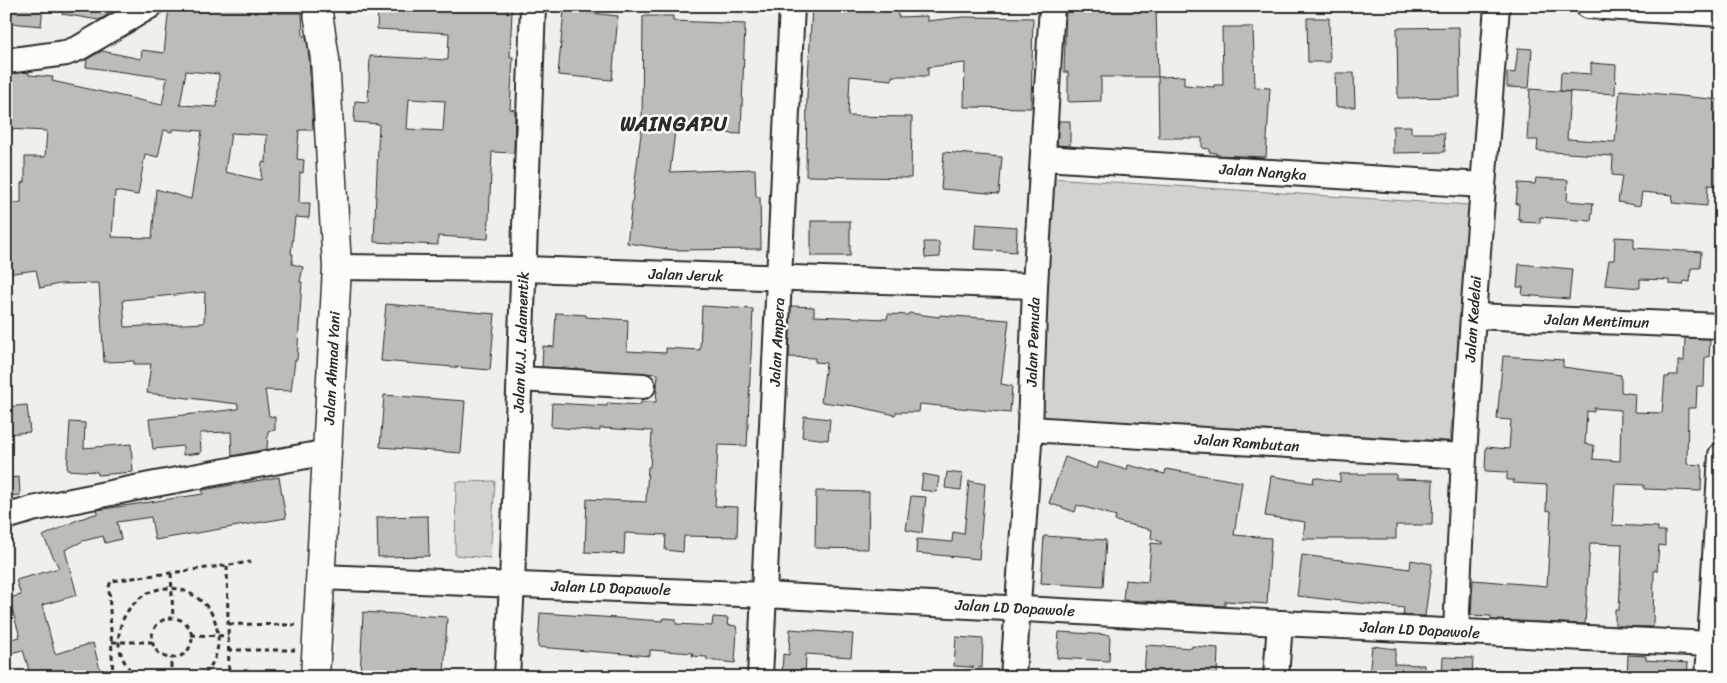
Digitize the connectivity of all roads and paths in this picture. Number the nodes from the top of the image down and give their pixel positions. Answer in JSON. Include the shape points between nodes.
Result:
{"nodes":[{"id":1,"x":150,"y":6,"type":"edge"},
{"id":2,"x":316,"y":6,"type":"edge"},
{"id":3,"x":332,"y":6,"type":"edge"},
{"id":4,"x":533,"y":6,"type":"edge"},
{"id":5,"x":792,"y":6,"type":"edge"},
{"id":6,"x":1052,"y":6,"type":"edge"},
{"id":7,"x":1497,"y":6,"type":"edge"},
{"id":8,"x":1588,"y":6,"type":"edge"},
{"id":9,"x":1721,"y":14,"type":"edge"},
{"id":10,"x":324,"y":59,"type":"junction"},
{"id":11,"x":6,"y":61,"type":"edge"},
{"id":12,"x":1043,"y":158,"type":"junction"},
{"id":13,"x":1483,"y":185,"type":"junction"},
{"id":14,"x":337,"y":266,"type":"junction"},
{"id":15,"x":524,"y":269,"type":"junction"},
{"id":16,"x":780,"y":278,"type":"junction"},
{"id":17,"x":1035,"y":286,"type":"junction"},
{"id":18,"x":1472,"y":316,"type":"junction"},
{"id":19,"x":1721,"y":326,"type":"edge"},
{"id":20,"x":519,"y":379,"type":"junction"},
{"id":21,"x":643,"y":386,"type":"dead end"},
{"id":22,"x":1030,"y":429,"type":"junction"},
{"id":23,"x":328,"y":452,"type":"junction"},
{"id":24,"x":1721,"y":455,"type":"edge"},
{"id":25,"x":1464,"y":456,"type":"junction"},
{"id":26,"x":6,"y":517,"type":"edge"},
{"id":27,"x":251,"y":562,"type":"dead end"},
{"id":28,"x":227,"y":566,"type":"junction"},
{"id":29,"x":171,"y":573,"type":"junction"},
{"id":30,"x":321,"y":577,"type":"junction"},
{"id":31,"x":512,"y":584,"type":"junction"},
{"id":32,"x":172,"y":588,"type":"junction"},
{"id":33,"x":765,"y":595,"type":"junction"},
{"id":34,"x":1016,"y":608,"type":"junction"},
{"id":35,"x":172,"y":618,"type":"junction"},
{"id":36,"x":1280,"y":623,"type":"junction"},
{"id":37,"x":229,"y":624,"type":"junction"},
{"id":38,"x":1456,"y":632,"type":"junction"},
{"id":39,"x":191,"y":635,"type":"junction"},
{"id":40,"x":219,"y":636,"type":"junction"},
{"id":41,"x":228,"y":636,"type":"junction"},
{"id":42,"x":112,"y":642,"type":"junction"},
{"id":43,"x":119,"y":642,"type":"junction"},
{"id":44,"x":152,"y":642,"type":"junction"},
{"id":45,"x":1710,"y":644,"type":"junction"},
{"id":46,"x":228,"y":650,"type":"junction"},
{"id":47,"x":317,"y":651,"type":"edge"},
{"id":48,"x":171,"y":658,"type":"junction"},
{"id":49,"x":113,"y":677,"type":"edge"},
{"id":50,"x":137,"y":677,"type":"edge"},
{"id":51,"x":171,"y":677,"type":"edge"},
{"id":52,"x":201,"y":677,"type":"edge"},
{"id":53,"x":229,"y":677,"type":"edge"},
{"id":54,"x":507,"y":677,"type":"edge"},
{"id":55,"x":760,"y":677,"type":"edge"},
{"id":56,"x":1013,"y":677,"type":"edge"},
{"id":57,"x":1276,"y":677,"type":"edge"},
{"id":58,"x":1708,"y":677,"type":"edge"}],
"edges":[{"from":1,"to":11,"type":"street","via":[[66,53]]},
{"from":2,"to":10,"type":"highway"},
{"from":3,"to":10,"type":"highway"},
{"from":4,"to":15,"type":"street","name":"Jalan W.J. Lalamentik"},
{"from":5,"to":16,"type":"street","name":"Jalan Ampera"},
{"from":6,"to":12,"type":"street","name":"Jalan Pemuda"},
{"from":7,"to":13,"type":"street","name":"Jalan Kedelai"},
{"from":8,"to":9,"type":"street"},
{"from":10,"to":14,"type":"highway","name":"Jalan Ahmad Yani"},
{"from":12,"to":13,"type":"street","name":"Jalan Nangka"},
{"from":12,"to":17,"type":"street","name":"Jalan Pemuda"},
{"from":13,"to":18,"type":"street","name":"Jalan Kedelai"},
{"from":14,"to":15,"type":"street","name":"Jalan Jeruk"},
{"from":14,"to":23,"type":"highway","name":"Jalan Ahmad Yani"},
{"from":15,"to":16,"type":"street","name":"Jalan Jeruk"},
{"from":15,"to":20,"type":"street","name":"Jalan W.J. Lalamentik"},
{"from":16,"to":17,"type":"street","name":"Jalan Jeruk"},
{"from":16,"to":33,"type":"street","name":"Jalan Ampera"},
{"from":17,"to":22,"type":"street","name":"Jalan Pemuda"},
{"from":18,"to":19,"type":"street","name":"Jalan Mentimun"},
{"from":18,"to":25,"type":"street","name":"Jalan Kedelai"},
{"from":20,"to":21,"type":"street"},
{"from":20,"to":31,"type":"street","name":"Jalan W.J. Lalamentik"},
{"from":22,"to":25,"type":"street","name":"Jalan Rambutan"},
{"from":22,"to":34,"type":"street","name":"Jalan Pemuda"},
{"from":23,"to":26,"type":"street","via":[[159,483]]},
{"from":23,"to":30,"type":"highway","name":"Jalan Ahmad Yani"},
{"from":24,"to":45,"type":"street"},
{"from":25,"to":38,"type":"street","name":"Jalan Kedelai"},
{"from":27,"to":28,"type":"path"},
{"from":28,"to":29,"type":"path"},
{"from":28,"to":37,"type":"path"},
{"from":29,"to":32,"type":"path"},
{"from":29,"to":42,"type":"path","via":[[111,581]]},
{"from":30,"to":31,"type":"street","name":"Jalan LD Dapawole"},
{"from":30,"to":47,"type":"highway","name":"Jalan Ahmad Yani"},
{"from":31,"to":33,"type":"street","name":"Jalan LD Dapawole"},
{"from":31,"to":54,"type":"street","name":"Jalan W.J. Lalamentik"},
{"from":32,"to":35,"type":"path"},
{"from":32,"to":40,"type":"path","via":[[195,596],[204,604],[214,618]]},
{"from":32,"to":43,"type":"path","via":[[144,595],[133,603],[124,614]]},
{"from":33,"to":34,"type":"street","name":"Jalan LD Dapawole"},
{"from":33,"to":55,"type":"street","name":"Jalan Ampera"},
{"from":34,"to":36,"type":"street","name":"Jalan LD Dapawole"},
{"from":34,"to":56,"type":"street","name":"Jalan Pemuda"},
{"from":35,"to":39,"type":"path","via":[[188,626]]},
{"from":35,"to":44,"type":"path","via":[[157,625]]},
{"from":36,"to":38,"type":"street","name":"Jalan LD Dapawole"},
{"from":36,"to":57,"type":"street"},
{"from":37,"to":41,"type":"path"},
{"from":37,"to":47,"type":"path"},
{"from":38,"to":45,"type":"street","name":"Jalan LD Dapawole"},
{"from":39,"to":40,"type":"path"},
{"from":39,"to":48,"type":"path","via":[[187,652]]},
{"from":40,"to":41,"type":"path"},
{"from":40,"to":52,"type":"path","via":[[214,661]]},
{"from":41,"to":46,"type":"path"},
{"from":42,"to":43,"type":"path"},
{"from":42,"to":49,"type":"path"},
{"from":43,"to":44,"type":"path"},
{"from":43,"to":50,"type":"path","via":[[125,663]]},
{"from":44,"to":48,"type":"path","via":[[162,656]]},
{"from":45,"to":58,"type":"street"},
{"from":46,"to":47,"type":"path"},
{"from":46,"to":53,"type":"path"},
{"from":48,"to":51,"type":"path"}]}
